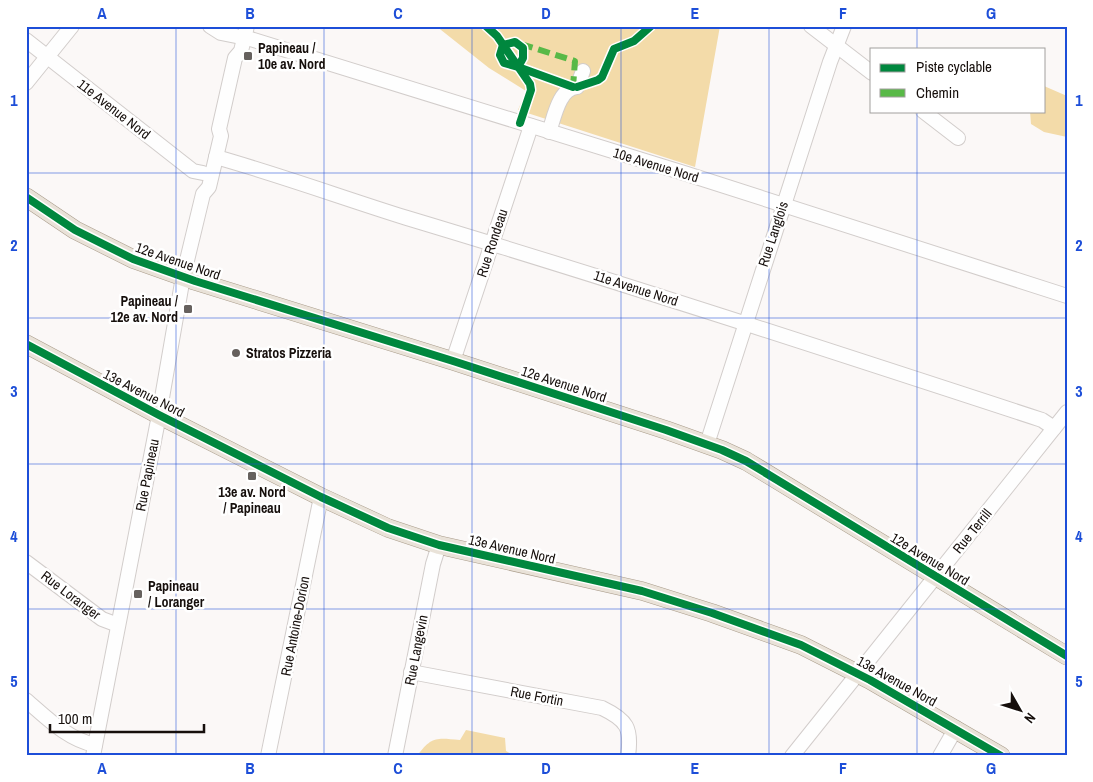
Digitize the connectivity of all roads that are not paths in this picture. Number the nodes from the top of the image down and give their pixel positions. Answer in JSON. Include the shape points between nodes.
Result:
{"nodes":[{"id":1,"x":72,"y":26,"type":"edge"},
{"id":2,"x":210,"y":26,"type":"edge"},
{"id":3,"x":811,"y":26,"type":"edge"},
{"id":4,"x":844,"y":26,"type":"edge"},
{"id":5,"x":241,"y":31,"type":"edge"},
{"id":6,"x":26,"y":40,"type":"edge"},
{"id":7,"x":836,"y":46,"type":"junction"},
{"id":8,"x":47,"y":56,"type":"junction"},
{"id":9,"x":582,"y":71,"type":"dead end"},
{"id":10,"x":870,"y":71,"type":"edge"},
{"id":11,"x":26,"y":83,"type":"edge"},
{"id":12,"x":924,"y":112,"type":"edge"},
{"id":13,"x":531,"y":126,"type":"junction"},
{"id":14,"x":219,"y":129,"type":"junction"},
{"id":15,"x":549,"y":132,"type":"junction"},
{"id":16,"x":958,"y":138,"type":"dead end"},
{"id":17,"x":216,"y":157,"type":"junction"},
{"id":18,"x":203,"y":173,"type":"junction"},
{"id":19,"x":203,"y":194,"type":"junction"},
{"id":20,"x":26,"y":197,"type":"edge"},
{"id":21,"x":783,"y":205,"type":"junction"},
{"id":22,"x":492,"y":242,"type":"junction"},
{"id":23,"x":183,"y":277,"type":"junction"},
{"id":24,"x":1067,"y":296,"type":"edge"},
{"id":25,"x":745,"y":323,"type":"junction"},
{"id":26,"x":26,"y":344,"type":"edge"},
{"id":27,"x":453,"y":361,"type":"junction"},
{"id":28,"x":1067,"y":412,"type":"edge"},
{"id":29,"x":159,"y":415,"type":"junction"},
{"id":30,"x":1054,"y":428,"type":"junction"},
{"id":31,"x":707,"y":444,"type":"junction"},
{"id":32,"x":321,"y":497,"type":"junction"},
{"id":33,"x":438,"y":545,"type":"junction"},
{"id":34,"x":26,"y":562,"type":"edge"},
{"id":35,"x":935,"y":577,"type":"junction"},
{"id":36,"x":118,"y":625,"type":"junction"},
{"id":37,"x":1067,"y":656,"type":"edge"},
{"id":38,"x":411,"y":672,"type":"junction"},
{"id":39,"x":858,"y":673,"type":"junction"},
{"id":40,"x":26,"y":700,"type":"edge"},
{"id":41,"x":956,"y":728,"type":"junction"},
{"id":42,"x":94,"y":750,"type":"edge"},
{"id":43,"x":268,"y":756,"type":"edge"},
{"id":44,"x":396,"y":756,"type":"edge"},
{"id":45,"x":628,"y":756,"type":"edge"},
{"id":46,"x":792,"y":756,"type":"edge"},
{"id":47,"x":940,"y":756,"type":"edge"},
{"id":48,"x":1001,"y":756,"type":"edge"}],
"edges":[{"from":1,"to":8,"type":"street"},
{"from":2,"to":5,"type":"street","name":"10e Avenue Nord","via":[[221,33]]},
{"from":3,"to":7,"type":"street"},
{"from":4,"to":7,"type":"street","name":"Rue Langlois"},
{"from":5,"to":13,"type":"street","name":"10e Avenue Nord"},
{"from":5,"to":14,"type":"street","name":"Rue Papineau","via":[[233,50],[236,58]]},
{"from":6,"to":8,"type":"street","name":"11e Avenue Nord"},
{"from":7,"to":10,"type":"street"},
{"from":7,"to":21,"type":"street","name":"Rue Langlois"},
{"from":8,"to":11,"type":"street"},
{"from":8,"to":18,"type":"street","name":"11e Avenue Nord","via":[[192,171]]},
{"from":9,"to":15,"type":"street","via":[[577,87],[562,96]]},
{"from":12,"to":16,"type":"street"},
{"from":13,"to":15,"type":"street","name":"10e Avenue Nord"},
{"from":13,"to":22,"type":"street","name":"Rue Rondeau"},
{"from":14,"to":17,"type":"street","name":"Rue Papineau","via":[[221,136]]},
{"from":14,"to":18,"type":"street","name":"Rue Papineau","via":[[212,134]]},
{"from":15,"to":21,"type":"street","name":"10e Avenue Nord"},
{"from":17,"to":19,"type":"street","name":"Rue Papineau","via":[[209,187]]},
{"from":17,"to":22,"type":"street","name":"11e Avenue Nord"},
{"from":18,"to":19,"type":"street","name":"Rue Papineau","via":[[200,185]]},
{"from":19,"to":23,"type":"street","name":"Rue Papineau"},
{"from":20,"to":23,"type":"main road","name":"12e Avenue Nord","via":[[106,247]]},
{"from":21,"to":24,"type":"street","name":"10e Avenue Nord"},
{"from":21,"to":25,"type":"street","name":"Rue Langlois"},
{"from":22,"to":25,"type":"street","name":"11e Avenue Nord"},
{"from":22,"to":27,"type":"street","name":"Rue Rondeau"},
{"from":23,"to":27,"type":"main road","name":"12e Avenue Nord"},
{"from":23,"to":29,"type":"street","name":"Rue Papineau"},
{"from":25,"to":30,"type":"street","name":"11e Avenue Nord","via":[[1042,420]]},
{"from":25,"to":31,"type":"street","name":"Rue Langlois"},
{"from":26,"to":29,"type":"main road","name":"13e Avenue Nord"},
{"from":27,"to":31,"type":"main road","name":"12e Avenue Nord"},
{"from":28,"to":30,"type":"street","name":"Rue Terrill"},
{"from":29,"to":32,"type":"main road","name":"13e Avenue Nord"},
{"from":29,"to":36,"type":"street","name":"Rue Papineau"},
{"from":30,"to":35,"type":"street","name":"Rue Terrill"},
{"from":31,"to":35,"type":"main road","name":"12e Avenue Nord","via":[[746,461]]},
{"from":32,"to":33,"type":"main road","name":"13e Avenue Nord","via":[[388,528]]},
{"from":32,"to":43,"type":"street","name":"Rue Antoine-Dorion"},
{"from":33,"to":38,"type":"street","name":"Rue Langevin"},
{"from":33,"to":39,"type":"main road","name":"13e Avenue Nord","via":[[642,591],[801,645]]},
{"from":34,"to":36,"type":"street","name":"Rue Loranger","via":[[102,618]]},
{"from":35,"to":37,"type":"main road","name":"12e Avenue Nord"},
{"from":35,"to":39,"type":"street","name":"Rue Terrill"},
{"from":36,"to":42,"type":"street","name":"Rue Papineau"},
{"from":38,"to":44,"type":"street","name":"Rue Langevin"},
{"from":38,"to":45,"type":"street","name":"Rue Fortin","via":[[602,708],[618,716],[627,728]]},
{"from":39,"to":41,"type":"main road","name":"13e Avenue Nord"},
{"from":39,"to":46,"type":"street"},
{"from":40,"to":42,"type":"street","via":[[71,737]]},
{"from":41,"to":47,"type":"street"},
{"from":41,"to":48,"type":"main road","name":"13e Avenue Nord"}]}
